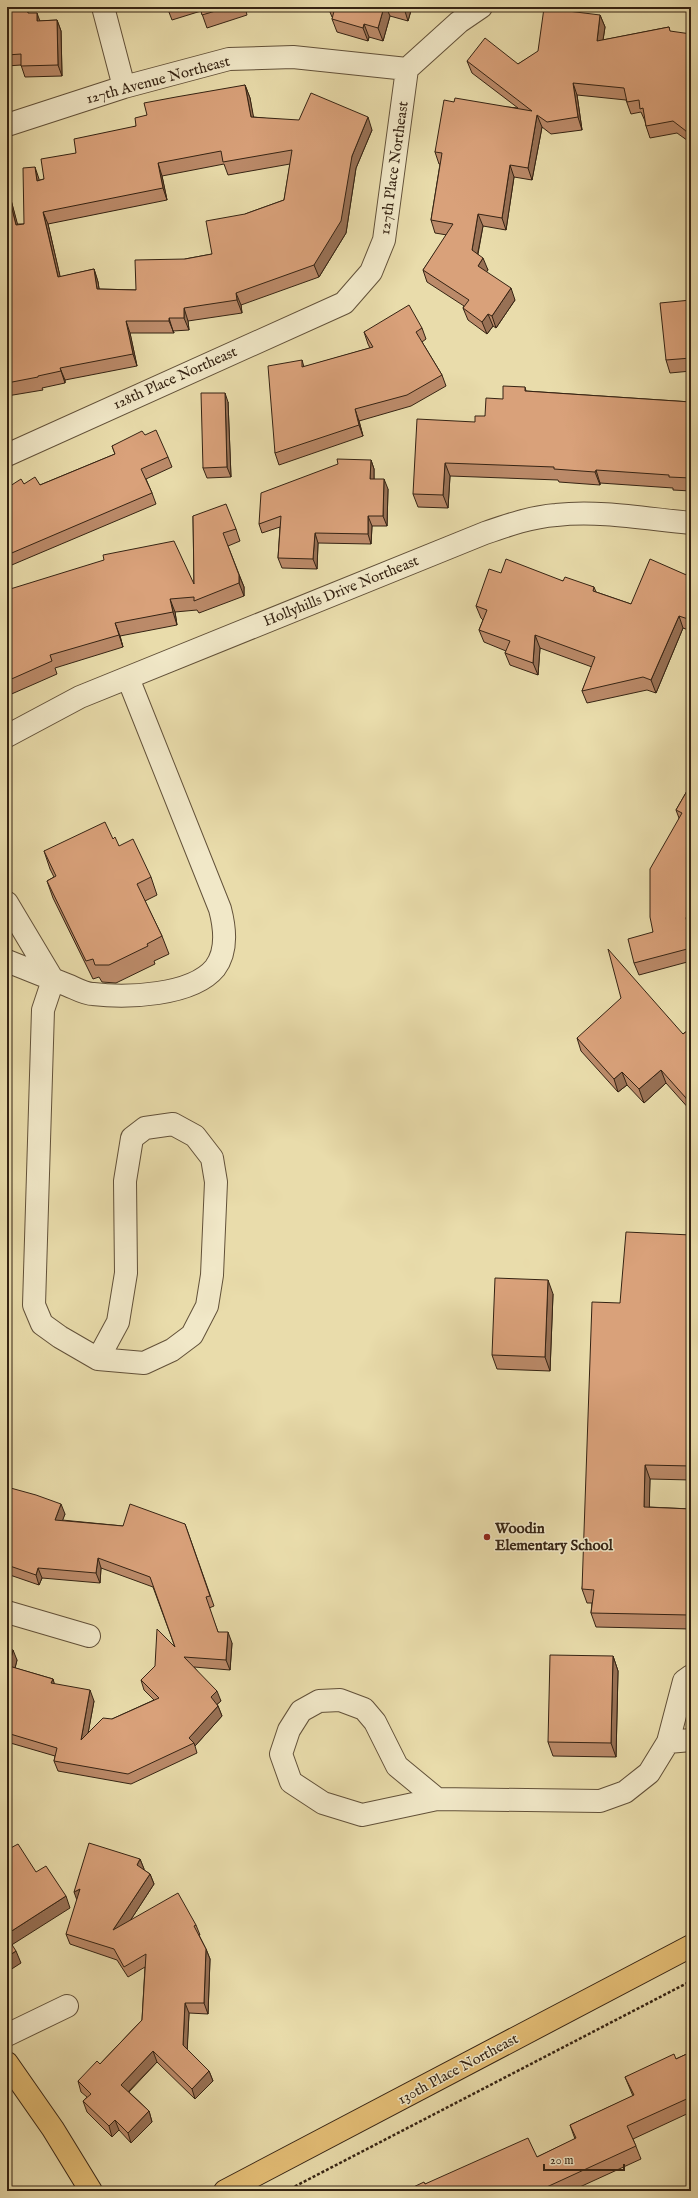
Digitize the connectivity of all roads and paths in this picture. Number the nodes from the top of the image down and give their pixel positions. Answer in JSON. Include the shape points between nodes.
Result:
{"nodes":[{"id":1,"x":103,"y":7,"type":"edge"},
{"id":2,"x":481,"y":7,"type":"edge"},
{"id":3,"x":407,"y":70,"type":"junction"},
{"id":4,"x":124,"y":87,"type":"junction"},
{"id":5,"x":7,"y":125,"type":"edge"},
{"id":6,"x":344,"y":303,"type":"joint"},
{"id":7,"x":7,"y":455,"type":"edge"},
{"id":8,"x":691,"y":523,"type":"edge"},
{"id":9,"x":128,"y":678,"type":"junction"},
{"id":10,"x":7,"y":736,"type":"edge"},
{"id":11,"x":7,"y":903,"type":"edge"},
{"id":12,"x":7,"y":962,"type":"edge"},
{"id":13,"x":53,"y":980,"type":"junction"},
{"id":14,"x":98,"y":1359,"type":"junction"},
{"id":15,"x":7,"y":1612,"type":"edge"},
{"id":16,"x":89,"y":1636,"type":"dead end"},
{"id":17,"x":691,"y":1676,"type":"edge"},
{"id":18,"x":691,"y":1740,"type":"edge"},
{"id":19,"x":668,"y":1742,"type":"junction"},
{"id":20,"x":437,"y":1799,"type":"junction"},
{"id":21,"x":691,"y":1946,"type":"edge"},
{"id":22,"x":691,"y":1981,"type":"edge"},
{"id":23,"x":67,"y":2006,"type":"dead end"},
{"id":24,"x":7,"y":2035,"type":"edge"},
{"id":25,"x":7,"y":2064,"type":"edge"},
{"id":26,"x":91,"y":2191,"type":"edge"},
{"id":27,"x":225,"y":2191,"type":"edge"},
{"id":28,"x":286,"y":2191,"type":"edge"}],
"edges":[{"from":1,"to":4,"type":"street"},
{"from":2,"to":3,"type":"street","via":[[459,22]]},
{"from":3,"to":4,"type":"street","name":"127th Avenue Northeast","via":[[293,57],[229,58]]},
{"from":3,"to":6,"type":"street","name":"127th Place Northeast","via":[[384,240],[371,272]]},
{"from":4,"to":5,"type":"street","name":"127th Avenue Northeast"},
{"from":6,"to":7,"type":"street","name":"128th Place Northeast"},
{"from":8,"to":9,"type":"street","name":"Hollyhills Drive Northeast","via":[[585,514],[525,520],[485,533]]},
{"from":9,"to":10,"type":"street","name":"Hollyhills Drive Northeast","via":[[80,697]]},
{"from":9,"to":13,"type":"street","via":[[220,909],[225,937],[222,953],[214,968],[198,981],[173,991],[130,996],[91,994]]},
{"from":11,"to":13,"type":"street"},
{"from":12,"to":13,"type":"street"},
{"from":13,"to":14,"type":"street","via":[[43,1010],[34,1305],[42,1324]]},
{"from":14,"to":14,"type":"street","via":[[144,1363],[172,1350],[192,1335],[207,1306],[212,1275],[216,1182],[212,1158],[195,1136],[173,1124],[145,1128],[132,1138],[126,1180],[126,1272],[118,1322]]},
{"from":15,"to":16,"type":"street"},
{"from":17,"to":19,"type":"street","via":[[684,1681]]},
{"from":18,"to":19,"type":"street"},
{"from":19,"to":20,"type":"street","via":[[649,1773],[625,1792],[600,1801]]},
{"from":20,"to":20,"type":"street","via":[[362,1815],[323,1804],[291,1782],[280,1754],[289,1730],[301,1711],[319,1701],[340,1700],[364,1709],[375,1722],[397,1766]]},
{"from":21,"to":27,"type":"main road","name":"130th Place Northeast"},
{"from":22,"to":28,"type":"path"},
{"from":23,"to":24,"type":"street"},
{"from":25,"to":26,"type":"main road","via":[[53,2129]]}]}
